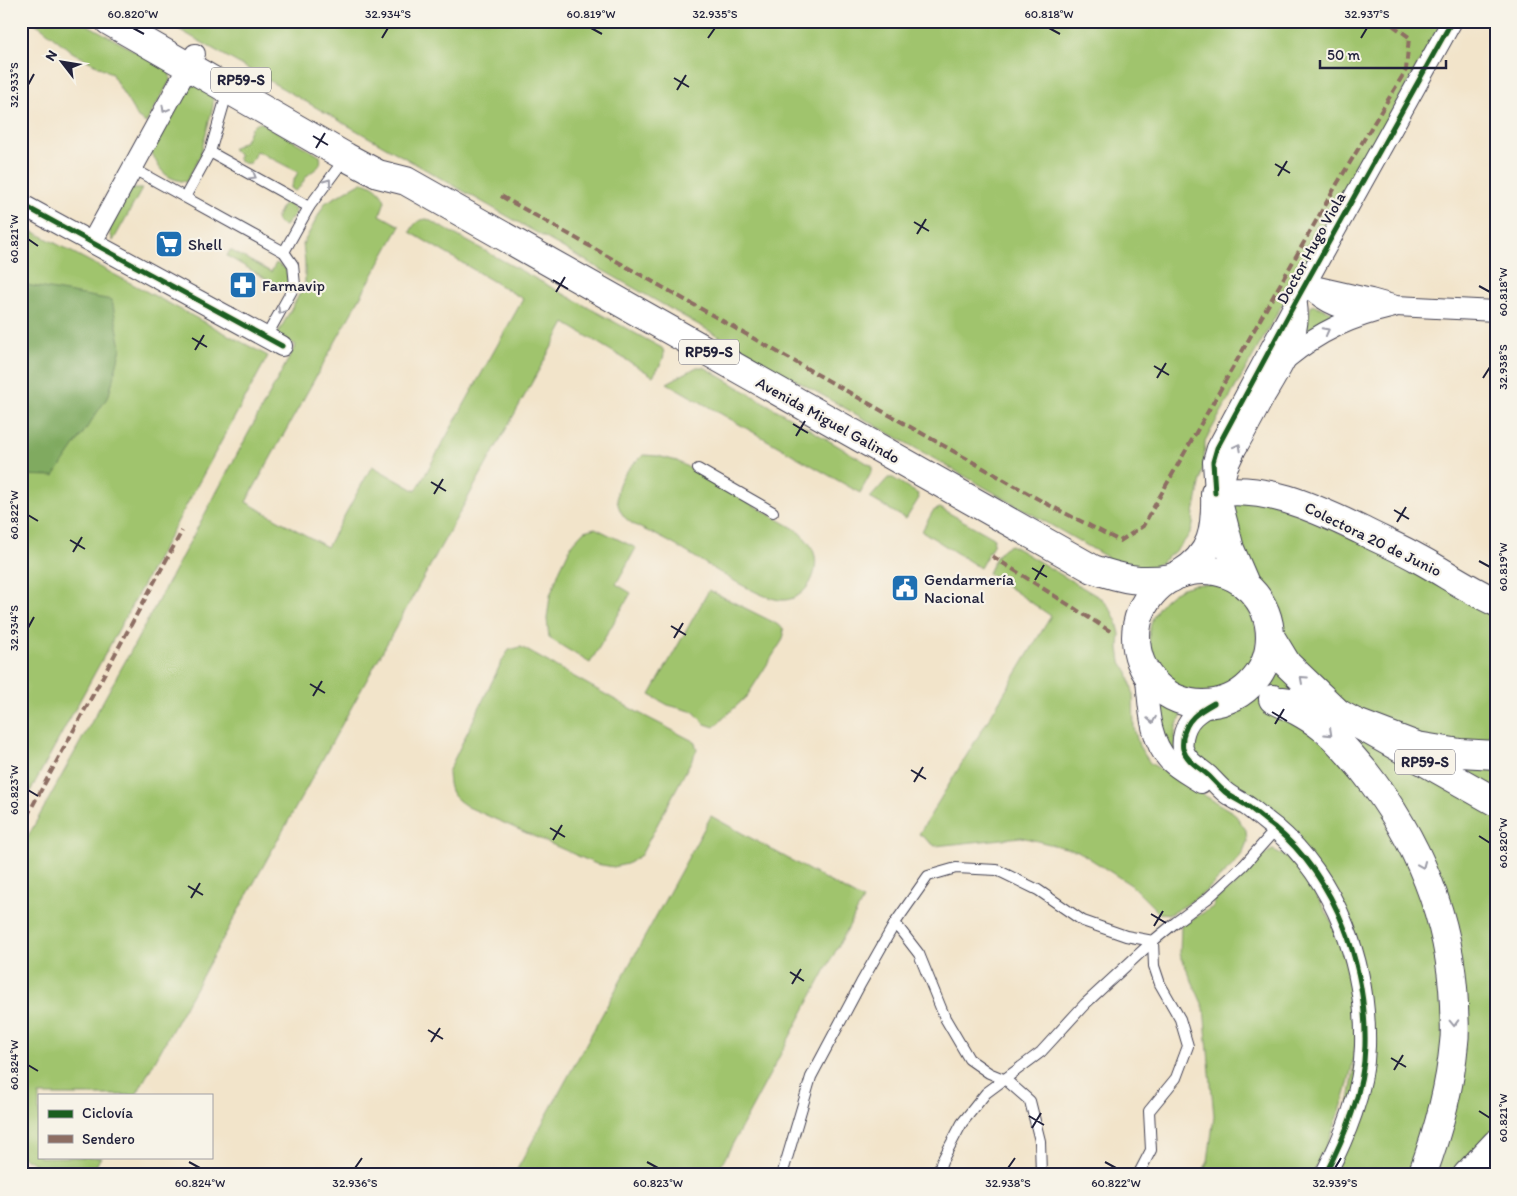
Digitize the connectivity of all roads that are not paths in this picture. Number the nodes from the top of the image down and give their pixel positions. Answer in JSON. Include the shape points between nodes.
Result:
{"nodes":[{"id":1,"x":109,"y":21,"type":"edge"},
{"id":2,"x":138,"y":21,"type":"edge"},
{"id":3,"x":1452,"y":21,"type":"edge"},
{"id":4,"x":192,"y":60,"type":"junction"},
{"id":5,"x":228,"y":89,"type":"junction"},
{"id":6,"x":210,"y":152,"type":"junction"},
{"id":7,"x":346,"y":157,"type":"junction"},
{"id":8,"x":132,"y":168,"type":"junction"},
{"id":9,"x":406,"y":182,"type":"junction"},
{"id":10,"x":185,"y":197,"type":"junction"},
{"id":11,"x":21,"y":204,"type":"edge"},
{"id":12,"x":309,"y":207,"type":"junction"},
{"id":13,"x":92,"y":242,"type":"junction"},
{"id":14,"x":284,"y":252,"type":"junction"},
{"id":15,"x":1300,"y":293,"type":"junction"},
{"id":16,"x":1396,"y":306,"type":"junction"},
{"id":17,"x":1496,"y":311,"type":"edge"},
{"id":18,"x":1367,"y":313,"type":"junction"},
{"id":19,"x":274,"y":342,"type":"joint"},
{"id":20,"x":1286,"y":359,"type":"junction"},
{"id":21,"x":698,"y":469,"type":"dead end"},
{"id":22,"x":1218,"y":493,"type":"junction"},
{"id":23,"x":773,"y":512,"type":"dead end"},
{"id":24,"x":1093,"y":570,"type":"junction"},
{"id":25,"x":1176,"y":576,"type":"junction"},
{"id":26,"x":1246,"y":586,"type":"junction"},
{"id":27,"x":1496,"y":602,"type":"edge"},
{"id":28,"x":1138,"y":620,"type":"junction"},
{"id":29,"x":1270,"y":636,"type":"junction"},
{"id":30,"x":1145,"y":671,"type":"junction"},
{"id":31,"x":1273,"y":699,"type":"junction"},
{"id":32,"x":1223,"y":701,"type":"junction"},
{"id":33,"x":1346,"y":717,"type":"junction"},
{"id":34,"x":1496,"y":755,"type":"edge"},
{"id":35,"x":1226,"y":793,"type":"junction"},
{"id":36,"x":1496,"y":802,"type":"edge"},
{"id":37,"x":1276,"y":829,"type":"junction"},
{"id":38,"x":895,"y":923,"type":"junction"},
{"id":39,"x":1153,"y":941,"type":"junction"},
{"id":40,"x":1006,"y":1080,"type":"junction"},
{"id":41,"x":1496,"y":1144,"type":"edge"},
{"id":42,"x":782,"y":1175,"type":"edge"},
{"id":43,"x":937,"y":1175,"type":"edge"},
{"id":44,"x":1041,"y":1175,"type":"edge"},
{"id":45,"x":1138,"y":1175,"type":"edge"},
{"id":46,"x":1325,"y":1175,"type":"edge"},
{"id":47,"x":1422,"y":1175,"type":"edge"},
{"id":48,"x":1467,"y":1175,"type":"edge"}],
"edges":[{"from":1,"to":4,"type":"main road","name":"Avenida Miguel Galindo","number":"RP59-S"},
{"from":2,"to":4,"type":"main road","name":"Avenida Miguel Galindo","number":"RP59-S"},
{"from":3,"to":15,"type":"street","name":"Doctor Hugo Viola"},
{"from":4,"to":5,"type":"main road","name":"Avenida Miguel Galindo","number":"RP59-S"},
{"from":4,"to":8,"type":"street","one_way":true},
{"from":4,"to":9,"type":"main road","name":"Avenida Miguel Galindo","number":"RP59-S","via":[[387,160]]},
{"from":5,"to":6,"type":"lane"},
{"from":5,"to":7,"type":"main road","name":"Avenida Miguel Galindo","number":"RP59-S"},
{"from":6,"to":10,"type":"lane"},
{"from":6,"to":12,"type":"lane","one_way":true},
{"from":7,"to":9,"type":"main road","name":"Avenida Miguel Galindo","number":"RP59-S","via":[[378,174]]},
{"from":12,"to":7,"type":"lane","one_way":true},
{"from":8,"to":10,"type":"lane"},
{"from":8,"to":13,"type":"street"},
{"from":9,"to":24,"type":"main road","name":"Avenida Miguel Galindo","number":"RP59-S"},
{"from":10,"to":14,"type":"lane"},
{"from":11,"to":13,"type":"street"},
{"from":12,"to":14,"type":"lane"},
{"from":13,"to":19,"type":"street"},
{"from":14,"to":19,"type":"lane","one_way":true,"via":[[293,265],[296,285]]},
{"from":15,"to":16,"type":"street","via":[[1371,299]]},
{"from":15,"to":18,"type":"street","via":[[1349,311]]},
{"from":15,"to":20,"type":"street","name":"Doctor Hugo Viola","via":[[1297,327]]},
{"from":15,"to":22,"type":"street","name":"Doctor Hugo Viola","via":[[1217,448],[1213,462]]},
{"from":16,"to":17,"type":"street"},
{"from":16,"to":18,"type":"street"},
{"from":20,"to":18,"type":"street","one_way":true,"via":[[1322,332]]},
{"from":22,"to":20,"type":"street","name":"Doctor Hugo Viola","one_way":true,"via":[[1235,451]]},
{"from":21,"to":23,"type":"lane"},
{"from":22,"to":25,"type":"main road","name":"Doctor Hugo Viola","via":[[1214,532],[1209,544],[1192,568]]},
{"from":22,"to":26,"type":"main road","name":"Doctor Hugo Viola","via":[[1225,534]]},
{"from":22,"to":27,"type":"main road","name":"Colectora 20 de Junio","via":[[1247,491],[1300,503],[1409,554]]},
{"from":24,"to":25,"type":"main road","name":"Avenida Miguel Galindo","number":"RP59-S","via":[[1132,580],[1151,581]]},
{"from":24,"to":28,"type":"main road","name":"Avenida Miguel Galindo","number":"RP59-S","via":[[1125,600]]},
{"from":25,"to":26,"type":"main road","via":[[1197,570],[1215,571]]},
{"from":25,"to":28,"type":"main road","via":[[1151,596]]},
{"from":26,"to":29,"type":"main road","via":[[1259,600],[1267,617]]},
{"from":28,"to":30,"type":"main road","via":[[1136,646]]},
{"from":29,"to":32,"type":"main road","via":[[1268,655],[1260,672],[1248,687]]},
{"from":33,"to":29,"type":"main road","number":"RP59-S","one_way":true,"via":[[1287,664]]},
{"from":30,"to":32,"type":"main road","via":[[1155,684],[1182,701],[1198,704]]},
{"from":30,"to":35,"type":"street","one_way":true,"via":[[1155,738],[1167,759],[1201,783]]},
{"from":31,"to":32,"type":"main road","number":"RP59-S"},
{"from":31,"to":33,"type":"main road","number":"RP59-S","via":[[1307,704]]},
{"from":31,"to":47,"type":"main road","one_way":true,"via":[[1302,713],[1346,749],[1398,820],[1420,859],[1433,893],[1447,942],[1455,1041],[1448,1094]]},
{"from":32,"to":35,"type":"street","via":[[1190,719],[1184,731],[1183,748],[1191,763]]},
{"from":33,"to":34,"type":"main road","via":[[1417,746]]},
{"from":33,"to":36,"type":"main road","number":"RP59-S"},
{"from":35,"to":37,"type":"street"},
{"from":37,"to":39,"type":"lane","via":[[1208,899]]},
{"from":37,"to":46,"type":"street","via":[[1300,852],[1341,917],[1356,958],[1364,1006],[1366,1047],[1360,1085],[1343,1140]]},
{"from":38,"to":39,"type":"lane","via":[[928,876],[956,868],[997,870],[1038,890],[1083,921],[1126,936]]},
{"from":38,"to":40,"type":"lane","via":[[919,954],[945,1018],[969,1060]]},
{"from":38,"to":42,"type":"lane","via":[[811,1077]]},
{"from":39,"to":40,"type":"lane","via":[[1085,1004],[1041,1052]]},
{"from":39,"to":45,"type":"lane","via":[[1154,966],[1160,984],[1180,1019],[1188,1046],[1176,1078],[1149,1111],[1151,1150]]},
{"from":40,"to":43,"type":"lane","via":[[986,1093],[962,1123]]},
{"from":40,"to":44,"type":"lane","via":[[1030,1100],[1040,1141]]},
{"from":41,"to":48,"type":"main road"}]}
